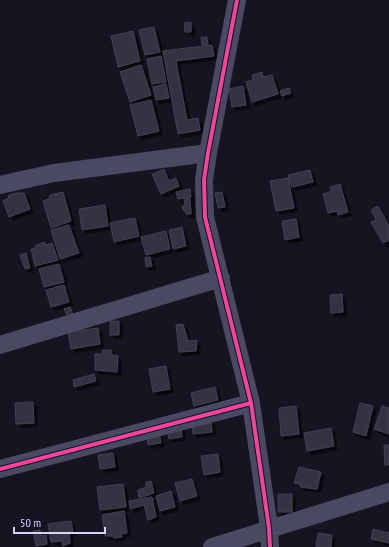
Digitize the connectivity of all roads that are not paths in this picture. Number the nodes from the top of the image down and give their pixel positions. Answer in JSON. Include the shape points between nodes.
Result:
{"nodes":[{"id":1,"x":237,"y":0,"type":"edge"},
{"id":2,"x":208,"y":152,"type":"junction"},
{"id":3,"x":0,"y":184,"type":"edge"},
{"id":4,"x":221,"y":278,"type":"junction"},
{"id":5,"x":0,"y":345,"type":"edge"},
{"id":6,"x":251,"y":403,"type":"junction"},
{"id":7,"x":0,"y":469,"type":"edge"},
{"id":8,"x":389,"y":492,"type":"edge"},
{"id":9,"x":269,"y":528,"type":"junction"},
{"id":10,"x":212,"y":547,"type":"edge"},
{"id":11,"x":270,"y":547,"type":"edge"}],
"edges":[{"from":1,"to":2,"type":"street"},
{"from":2,"to":3,"type":"street","via":[[54,173]]},
{"from":2,"to":4,"type":"street","via":[[204,180],[205,217]]},
{"from":4,"to":5,"type":"street"},
{"from":4,"to":6,"type":"street"},
{"from":6,"to":7,"type":"street"},
{"from":6,"to":9,"type":"street"},
{"from":8,"to":9,"type":"street"},
{"from":9,"to":10,"type":"street"},
{"from":9,"to":11,"type":"street"}]}
